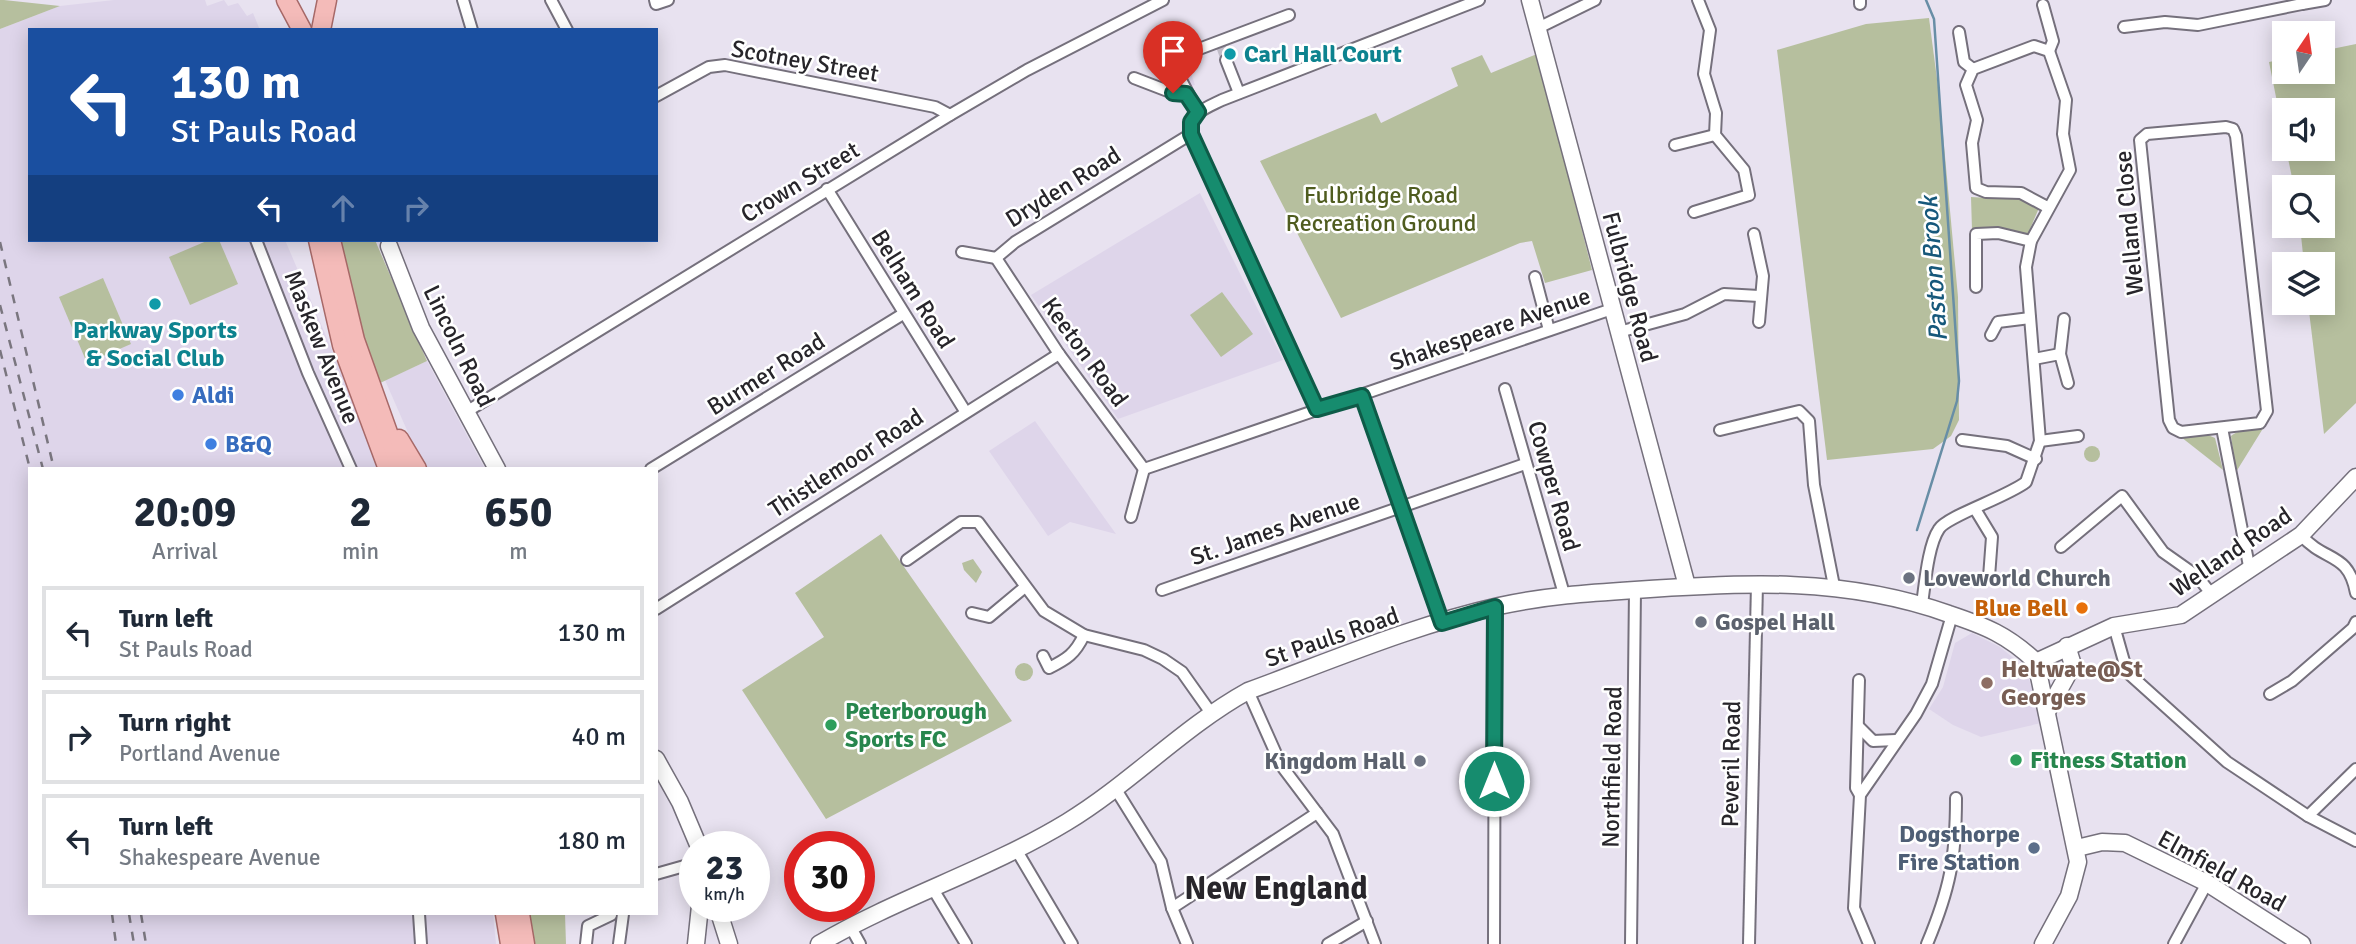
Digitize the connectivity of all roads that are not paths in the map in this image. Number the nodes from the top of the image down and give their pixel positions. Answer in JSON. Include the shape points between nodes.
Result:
{"nodes":[{"id":1,"x":286,"y":0,"type":"edge"},
{"id":2,"x":327,"y":0,"type":"edge"},
{"id":3,"x":463,"y":0,"type":"edge"},
{"id":4,"x":551,"y":0,"type":"edge"},
{"id":5,"x":668,"y":0,"type":"edge"},
{"id":6,"x":1163,"y":0,"type":"edge"},
{"id":7,"x":1479,"y":0,"type":"edge"},
{"id":8,"x":1530,"y":0,"type":"edge"},
{"id":9,"x":1595,"y":0,"type":"edge"},
{"id":10,"x":1698,"y":0,"type":"edge"},
{"id":11,"x":2325,"y":0,"type":"edge"},
{"id":12,"x":655,"y":2,"type":"edge"},
{"id":13,"x":2302,"y":2,"type":"edge"},
{"id":14,"x":2043,"y":5,"type":"dead end"},
{"id":15,"x":1289,"y":15,"type":"dead end"},
{"id":16,"x":1538,"y":27,"type":"junction"},
{"id":17,"x":2124,"y":27,"type":"dead end"},
{"id":18,"x":301,"y":28,"type":"edge"},
{"id":19,"x":321,"y":28,"type":"edge"},
{"id":20,"x":471,"y":28,"type":"edge"},
{"id":21,"x":566,"y":28,"type":"edge"},
{"id":22,"x":1959,"y":32,"type":"dead end"},
{"id":23,"x":2049,"y":51,"type":"junction"},
{"id":24,"x":1191,"y":52,"type":"dead end"},
{"id":25,"x":1170,"y":59,"type":"dead end"},
{"id":26,"x":1226,"y":60,"type":"tunnel mouth"},
{"id":27,"x":1973,"y":69,"type":"junction"},
{"id":28,"x":1134,"y":78,"type":"dead end"},
{"id":29,"x":1239,"y":93,"type":"junction"},
{"id":30,"x":1186,"y":94,"type":"junction"},
{"id":31,"x":658,"y":95,"type":"edge"},
{"id":32,"x":1198,"y":112,"type":"junction"},
{"id":33,"x":950,"y":115,"type":"junction"},
{"id":34,"x":1191,"y":134,"type":"junction"},
{"id":35,"x":1716,"y":135,"type":"junction"},
{"id":36,"x":1675,"y":145,"type":"dead end"},
{"id":37,"x":827,"y":189,"type":"junction"},
{"id":38,"x":2049,"y":208,"type":"junction"},
{"id":39,"x":1694,"y":212,"type":"dead end"},
{"id":40,"x":1754,"y":234,"type":"dead end"},
{"id":41,"x":2031,"y":241,"type":"junction"},
{"id":42,"x":257,"y":242,"type":"edge"},
{"id":43,"x":319,"y":242,"type":"edge"},
{"id":44,"x":331,"y":242,"type":"edge"},
{"id":45,"x":392,"y":242,"type":"edge"},
{"id":46,"x":962,"y":252,"type":"dead end"},
{"id":47,"x":996,"y":258,"type":"junction"},
{"id":48,"x":1535,"y":277,"type":"dead end"},
{"id":49,"x":1976,"y":287,"type":"dead end"},
{"id":50,"x":1759,"y":296,"type":"junction"},
{"id":51,"x":1612,"y":309,"type":"junction"},
{"id":52,"x":339,"y":311,"type":"junction"},
{"id":53,"x":903,"y":314,"type":"junction"},
{"id":54,"x":2030,"y":318,"type":"junction"},
{"id":55,"x":2064,"y":318,"type":"dead end"},
{"id":56,"x":1759,"y":322,"type":"dead end"},
{"id":57,"x":1549,"y":330,"type":"junction"},
{"id":58,"x":1619,"y":332,"type":"junction"},
{"id":59,"x":1990,"y":335,"type":"dead end"},
{"id":60,"x":348,"y":342,"type":"junction"},
{"id":61,"x":1059,"y":354,"type":"junction"},
{"id":62,"x":2060,"y":354,"type":"junction"},
{"id":63,"x":2034,"y":359,"type":"junction"},
{"id":64,"x":2068,"y":383,"type":"dead end"},
{"id":65,"x":373,"y":385,"type":"junction"},
{"id":66,"x":1505,"y":389,"type":"dead end"},
{"id":67,"x":1362,"y":396,"type":"junction"},
{"id":68,"x":1317,"y":409,"type":"junction"},
{"id":69,"x":965,"y":411,"type":"junction"},
{"id":70,"x":466,"y":412,"type":"junction"},
{"id":71,"x":2222,"y":428,"type":"junction"},
{"id":72,"x":1720,"y":429,"type":"dead end"},
{"id":73,"x":2078,"y":436,"type":"dead end"},
{"id":74,"x":1962,"y":440,"type":"dead end"},
{"id":75,"x":2040,"y":440,"type":"junction"},
{"id":76,"x":2036,"y":459,"type":"junction"},
{"id":77,"x":1525,"y":464,"type":"junction"},
{"id":78,"x":350,"y":467,"type":"edge"},
{"id":79,"x":387,"y":467,"type":"edge"},
{"id":80,"x":400,"y":467,"type":"edge"},
{"id":81,"x":416,"y":467,"type":"edge"},
{"id":82,"x":496,"y":467,"type":"edge"},
{"id":83,"x":654,"y":467,"type":"edge"},
{"id":84,"x":1144,"y":469,"type":"junction"},
{"id":85,"x":2356,"y":477,"type":"edge"},
{"id":86,"x":2132,"y":487,"type":"dead end"},
{"id":87,"x":2122,"y":496,"type":"junction"},
{"id":88,"x":1402,"y":507,"type":"junction"},
{"id":89,"x":1975,"y":509,"type":"junction"},
{"id":90,"x":1131,"y":517,"type":"dead end"},
{"id":91,"x":2301,"y":535,"type":"junction"},
{"id":92,"x":2061,"y":547,"type":"dead end"},
{"id":93,"x":1979,"y":555,"type":"dead end"},
{"id":94,"x":1992,"y":558,"type":"junction"},
{"id":95,"x":907,"y":560,"type":"dead end"},
{"id":96,"x":2250,"y":570,"type":"junction"},
{"id":97,"x":1989,"y":577,"type":"dead end"},
{"id":98,"x":1756,"y":584,"type":"junction"},
{"id":99,"x":1687,"y":586,"type":"junction"},
{"id":100,"x":1834,"y":586,"type":"junction"},
{"id":101,"x":1025,"y":587,"type":"junction"},
{"id":102,"x":1162,"y":590,"type":"dead end"},
{"id":103,"x":1635,"y":590,"type":"junction"},
{"id":104,"x":2356,"y":593,"type":"edge"},
{"id":105,"x":1564,"y":594,"type":"junction"},
{"id":106,"x":2213,"y":596,"type":"junction"},
{"id":107,"x":1922,"y":604,"type":"junction"},
{"id":108,"x":1495,"y":607,"type":"junction"},
{"id":109,"x":658,"y":608,"type":"edge"},
{"id":110,"x":972,"y":613,"type":"dead end"},
{"id":111,"x":1952,"y":615,"type":"junction"},
{"id":112,"x":2356,"y":622,"type":"edge"},
{"id":113,"x":1442,"y":623,"type":"junction"},
{"id":114,"x":2114,"y":626,"type":"junction"},
{"id":115,"x":1084,"y":635,"type":"junction"},
{"id":116,"x":2067,"y":646,"type":"junction"},
{"id":117,"x":1043,"y":656,"type":"dead end"},
{"id":118,"x":2036,"y":662,"type":"junction"},
{"id":119,"x":1859,"y":680,"type":"dead end"},
{"id":120,"x":1248,"y":691,"type":"junction"},
{"id":121,"x":2270,"y":694,"type":"dead end"},
{"id":122,"x":2048,"y":710,"type":"junction"},
{"id":123,"x":1211,"y":713,"type":"junction"},
{"id":124,"x":1858,"y":726,"type":"junction"},
{"id":125,"x":1896,"y":740,"type":"junction"},
{"id":126,"x":658,"y":763,"type":"edge"},
{"id":127,"x":2356,"y":769,"type":"edge"},
{"id":128,"x":1115,"y":788,"type":"junction"},
{"id":129,"x":1860,"y":795,"type":"junction"},
{"id":130,"x":1956,"y":798,"type":"dead end"},
{"id":131,"x":1317,"y":813,"type":"junction"},
{"id":132,"x":2308,"y":816,"type":"junction"},
{"id":133,"x":692,"y":831,"type":"edge"},
{"id":134,"x":2356,"y":841,"type":"edge"},
{"id":135,"x":2077,"y":848,"type":"junction"},
{"id":136,"x":1017,"y":851,"type":"junction"},
{"id":137,"x":679,"y":868,"type":"edge"},
{"id":138,"x":658,"y":873,"type":"edge"},
{"id":139,"x":2207,"y":883,"type":"junction"},
{"id":140,"x":933,"y":889,"type":"junction"},
{"id":141,"x":1172,"y":908,"type":"junction"},
{"id":142,"x":419,"y":915,"type":"edge"},
{"id":143,"x":505,"y":915,"type":"edge"},
{"id":144,"x":520,"y":915,"type":"edge"},
{"id":145,"x":615,"y":915,"type":"edge"},
{"id":146,"x":617,"y":915,"type":"edge"},
{"id":147,"x":1367,"y":921,"type":"junction"},
{"id":148,"x":698,"y":922,"type":"edge"},
{"id":149,"x":722,"y":922,"type":"edge"},
{"id":150,"x":850,"y":926,"type":"junction"},
{"id":151,"x":728,"y":939,"type":"edge"},
{"id":152,"x":696,"y":940,"type":"edge"},
{"id":153,"x":2292,"y":941,"type":"edge"},
{"id":154,"x":421,"y":944,"type":"edge"},
{"id":155,"x":510,"y":944,"type":"edge"},
{"id":156,"x":525,"y":944,"type":"edge"},
{"id":157,"x":586,"y":944,"type":"edge"},
{"id":158,"x":619,"y":944,"type":"edge"},
{"id":159,"x":819,"y":944,"type":"edge"},
{"id":160,"x":860,"y":944,"type":"edge"},
{"id":161,"x":966,"y":944,"type":"edge"},
{"id":162,"x":1072,"y":944,"type":"edge"},
{"id":163,"x":1187,"y":944,"type":"edge"},
{"id":164,"x":1328,"y":944,"type":"edge"},
{"id":165,"x":1375,"y":944,"type":"edge"},
{"id":166,"x":1494,"y":944,"type":"edge"},
{"id":167,"x":1631,"y":944,"type":"edge"},
{"id":168,"x":1749,"y":944,"type":"edge"},
{"id":169,"x":1870,"y":944,"type":"edge"},
{"id":170,"x":1927,"y":944,"type":"edge"},
{"id":171,"x":2043,"y":944,"type":"edge"},
{"id":172,"x":2174,"y":944,"type":"edge"}],
"edges":[{"from":1,"to":18,"type":"main road"},
{"from":2,"to":19,"type":"main road"},
{"from":3,"to":20,"type":"street"},
{"from":4,"to":21,"type":"street"},
{"from":5,"to":12,"type":"street"},
{"from":6,"to":33,"type":"street","name":"Crown Street"},
{"from":7,"to":29,"type":"street"},
{"from":8,"to":16,"type":"street","name":"Fulbridge Road"},
{"from":9,"to":16,"type":"street"},
{"from":10,"to":35,"type":"street","via":[[1710,30],[1704,74],[1716,113]]},
{"from":11,"to":13,"type":"street"},
{"from":13,"to":17,"type":"street","via":[[2198,25],[2165,22]]},
{"from":14,"to":23,"type":"street","via":[[2053,41]]},
{"from":15,"to":24,"type":"street"},
{"from":16,"to":51,"type":"street","name":"Fulbridge Road"},
{"from":22,"to":27,"type":"street","via":[[1964,62]]},
{"from":23,"to":27,"type":"street","via":[[2034,47]]},
{"from":23,"to":38,"type":"street","via":[[2066,100],[2063,134],[2070,170]]},
{"from":25,"to":30,"type":"street"},
{"from":26,"to":29,"type":"street"},
{"from":27,"to":38,"type":"street","via":[[1966,85],[1977,120],[1972,143],[1976,188],[2021,193]]},
{"from":28,"to":30,"type":"street"},
{"from":29,"to":32,"type":"street"},
{"from":30,"to":32,"type":"street"},
{"from":31,"to":33,"type":"street","name":"Scotney Street","via":[[709,66],[725,65],[935,107]]},
{"from":32,"to":34,"type":"street","via":[[1191,122]]},
{"from":33,"to":37,"type":"street","name":"Crown Street"},
{"from":34,"to":47,"type":"street","name":"Dryden Road"},
{"from":34,"to":68,"type":"street"},
{"from":35,"to":36,"type":"street"},
{"from":35,"to":39,"type":"street","via":[[1744,170],[1749,195]]},
{"from":37,"to":53,"type":"street","name":"Belham Road"},
{"from":37,"to":70,"type":"street","name":"Crown Street"},
{"from":38,"to":41,"type":"street"},
{"from":40,"to":50,"type":"street","via":[[1763,276]]},
{"from":41,"to":49,"type":"street","via":[[1998,233],[1976,234]]},
{"from":41,"to":54,"type":"street","via":[[2026,267]]},
{"from":42,"to":78,"type":"street","name":"Maskew Avenue"},
{"from":43,"to":52,"type":"main road"},
{"from":44,"to":52,"type":"main road"},
{"from":45,"to":70,"type":"street","name":"Lincoln Road","via":[[421,328]]},
{"from":46,"to":47,"type":"street"},
{"from":47,"to":61,"type":"street","name":"Keeton Road"},
{"from":48,"to":57,"type":"street"},
{"from":50,"to":56,"type":"street"},
{"from":50,"to":58,"type":"street","via":[[1724,294],[1685,314]]},
{"from":51,"to":57,"type":"street","name":"Shakespeare Avenue"},
{"from":51,"to":58,"type":"street","name":"Fulbridge Road"},
{"from":52,"to":60,"type":"main road"},
{"from":53,"to":69,"type":"street","name":"Belham Road"},
{"from":53,"to":83,"type":"street","name":"Burmer Road"},
{"from":54,"to":59,"type":"street","via":[[1998,322]]},
{"from":54,"to":63,"type":"street"},
{"from":55,"to":62,"type":"street"},
{"from":57,"to":67,"type":"street","name":"Shakespeare Avenue"},
{"from":58,"to":99,"type":"street","name":"Fulbridge Road"},
{"from":60,"to":65,"type":"main road"},
{"from":60,"to":79,"type":"main road"},
{"from":61,"to":69,"type":"street","name":"Thistlemoor Road"},
{"from":61,"to":84,"type":"street","name":"Keeton Road"},
{"from":62,"to":63,"type":"street"},
{"from":62,"to":64,"type":"street"},
{"from":63,"to":75,"type":"street"},
{"from":65,"to":80,"type":"main road"},
{"from":65,"to":81,"type":"main road"},
{"from":66,"to":77,"type":"street","name":"Cowper Road"},
{"from":67,"to":68,"type":"street","name":"Shakespeare Avenue"},
{"from":67,"to":88,"type":"street"},
{"from":68,"to":84,"type":"street","name":"Shakespeare Avenue"},
{"from":69,"to":109,"type":"street","name":"Thistlemoor Road"},
{"from":70,"to":82,"type":"street","name":"Lincoln Road"},
{"from":71,"to":71,"type":"street","name":"Welland Close","via":[[2181,432],[2169,420],[2139,148],[2147,134],[2226,127],[2236,136],[2267,411],[2260,423]]},
{"from":71,"to":96,"type":"street"},
{"from":72,"to":100,"type":"street","via":[[1799,411],[1805,415]]},
{"from":73,"to":75,"type":"street"},
{"from":74,"to":76,"type":"street","via":[[2007,446]]},
{"from":75,"to":76,"type":"street"},
{"from":76,"to":89,"type":"street","via":[[2026,482]]},
{"from":77,"to":88,"type":"street","name":"St. James Avenue"},
{"from":77,"to":105,"type":"street","name":"Cowper Road"},
{"from":84,"to":90,"type":"street"},
{"from":85,"to":91,"type":"street","name":"Welland Road"},
{"from":86,"to":87,"type":"street"},
{"from":87,"to":92,"type":"street"},
{"from":87,"to":106,"type":"street","via":[[2163,552],[2197,576]]},
{"from":88,"to":102,"type":"street","name":"St. James Avenue"},
{"from":88,"to":113,"type":"street"},
{"from":89,"to":94,"type":"street","via":[[1992,537]]},
{"from":89,"to":107,"type":"street","via":[[1952,517],[1939,528]]},
{"from":91,"to":96,"type":"street","name":"Welland Road"},
{"from":91,"to":104,"type":"street","via":[[2320,554],[2340,561],[2352,573]]},
{"from":93,"to":94,"type":"street"},
{"from":94,"to":97,"type":"street"},
{"from":95,"to":101,"type":"street","via":[[961,522],[978,522]]},
{"from":96,"to":106,"type":"street","name":"Welland Road"},
{"from":98,"to":99,"type":"street","name":"St Pauls Road"},
{"from":98,"to":100,"type":"street","name":"St Pauls Road"},
{"from":98,"to":168,"type":"street","name":"Peveril Road"},
{"from":99,"to":103,"type":"street","name":"St Pauls Road"},
{"from":100,"to":107,"type":"street","name":"St Pauls Road"},
{"from":101,"to":110,"type":"street","via":[[989,617]]},
{"from":101,"to":115,"type":"street","via":[[1044,611]]},
{"from":103,"to":105,"type":"street","name":"St Pauls Road"},
{"from":103,"to":167,"type":"street","name":"Northfield Road"},
{"from":105,"to":108,"type":"street","name":"St Pauls Road"},
{"from":106,"to":114,"type":"street","name":"Welland Road","via":[[2169,619]]},
{"from":107,"to":111,"type":"street","name":"St Pauls Road"},
{"from":108,"to":113,"type":"street","name":"St Pauls Road"},
{"from":108,"to":166,"type":"street"},
{"from":111,"to":118,"type":"street","name":"St Pauls Road","via":[[2004,635]]},
{"from":111,"to":125,"type":"street","via":[[1932,684]]},
{"from":112,"to":121,"type":"street","via":[[2292,681]]},
{"from":113,"to":120,"type":"street","name":"St Pauls Road"},
{"from":114,"to":116,"type":"street","name":"Welland Road"},
{"from":114,"to":132,"type":"street","via":[[2127,672],[2227,762]]},
{"from":115,"to":117,"type":"street","via":[[1075,654],[1063,661],[1049,668]]},
{"from":115,"to":123,"type":"street","via":[[1163,659],[1182,672]]},
{"from":116,"to":118,"type":"street","name":"Welland Road"},
{"from":116,"to":122,"type":"street","via":[[2073,666]]},
{"from":118,"to":122,"type":"street"},
{"from":119,"to":124,"type":"street"},
{"from":120,"to":123,"type":"street","name":"St Pauls Road"},
{"from":120,"to":131,"type":"street","via":[[1281,765]]},
{"from":122,"to":135,"type":"street"},
{"from":123,"to":128,"type":"street","name":"St Pauls Road"},
{"from":124,"to":125,"type":"street","via":[[1873,741]]},
{"from":124,"to":129,"type":"street","via":[[1856,788]]},
{"from":125,"to":129,"type":"street"},
{"from":126,"to":133,"type":"street"},
{"from":127,"to":132,"type":"street"},
{"from":128,"to":136,"type":"street","name":"St Pauls Road"},
{"from":128,"to":141,"type":"street","via":[[1161,862]]},
{"from":129,"to":169,"type":"street","via":[[1854,908]]},
{"from":130,"to":170,"type":"street","via":[[1956,851],[1950,882]]},
{"from":131,"to":141,"type":"street"},
{"from":131,"to":147,"type":"street","via":[[1333,834]]},
{"from":132,"to":134,"type":"street"},
{"from":135,"to":139,"type":"street","name":"Elmfield Road","via":[[2124,843]]},
{"from":135,"to":171,"type":"street","via":[[2073,886]]},
{"from":136,"to":140,"type":"street","name":"St Pauls Road"},
{"from":136,"to":162,"type":"street"},
{"from":137,"to":138,"type":"street"},
{"from":139,"to":153,"type":"street","name":"Elmfield Road"},
{"from":139,"to":172,"type":"street"},
{"from":140,"to":150,"type":"street","name":"St Pauls Road"},
{"from":140,"to":161,"type":"street"},
{"from":141,"to":163,"type":"street"},
{"from":142,"to":154,"type":"street"},
{"from":143,"to":155,"type":"main road"},
{"from":144,"to":156,"type":"main road"},
{"from":145,"to":157,"type":"street","via":[[588,926]]},
{"from":146,"to":158,"type":"street"},
{"from":147,"to":164,"type":"street"},
{"from":147,"to":165,"type":"street"},
{"from":148,"to":152,"type":"street"},
{"from":149,"to":151,"type":"street"},
{"from":150,"to":159,"type":"street","name":"St Pauls Road"},
{"from":150,"to":160,"type":"street"},
{"from":151,"to":152,"type":"street","via":[[707,929]]}]}
